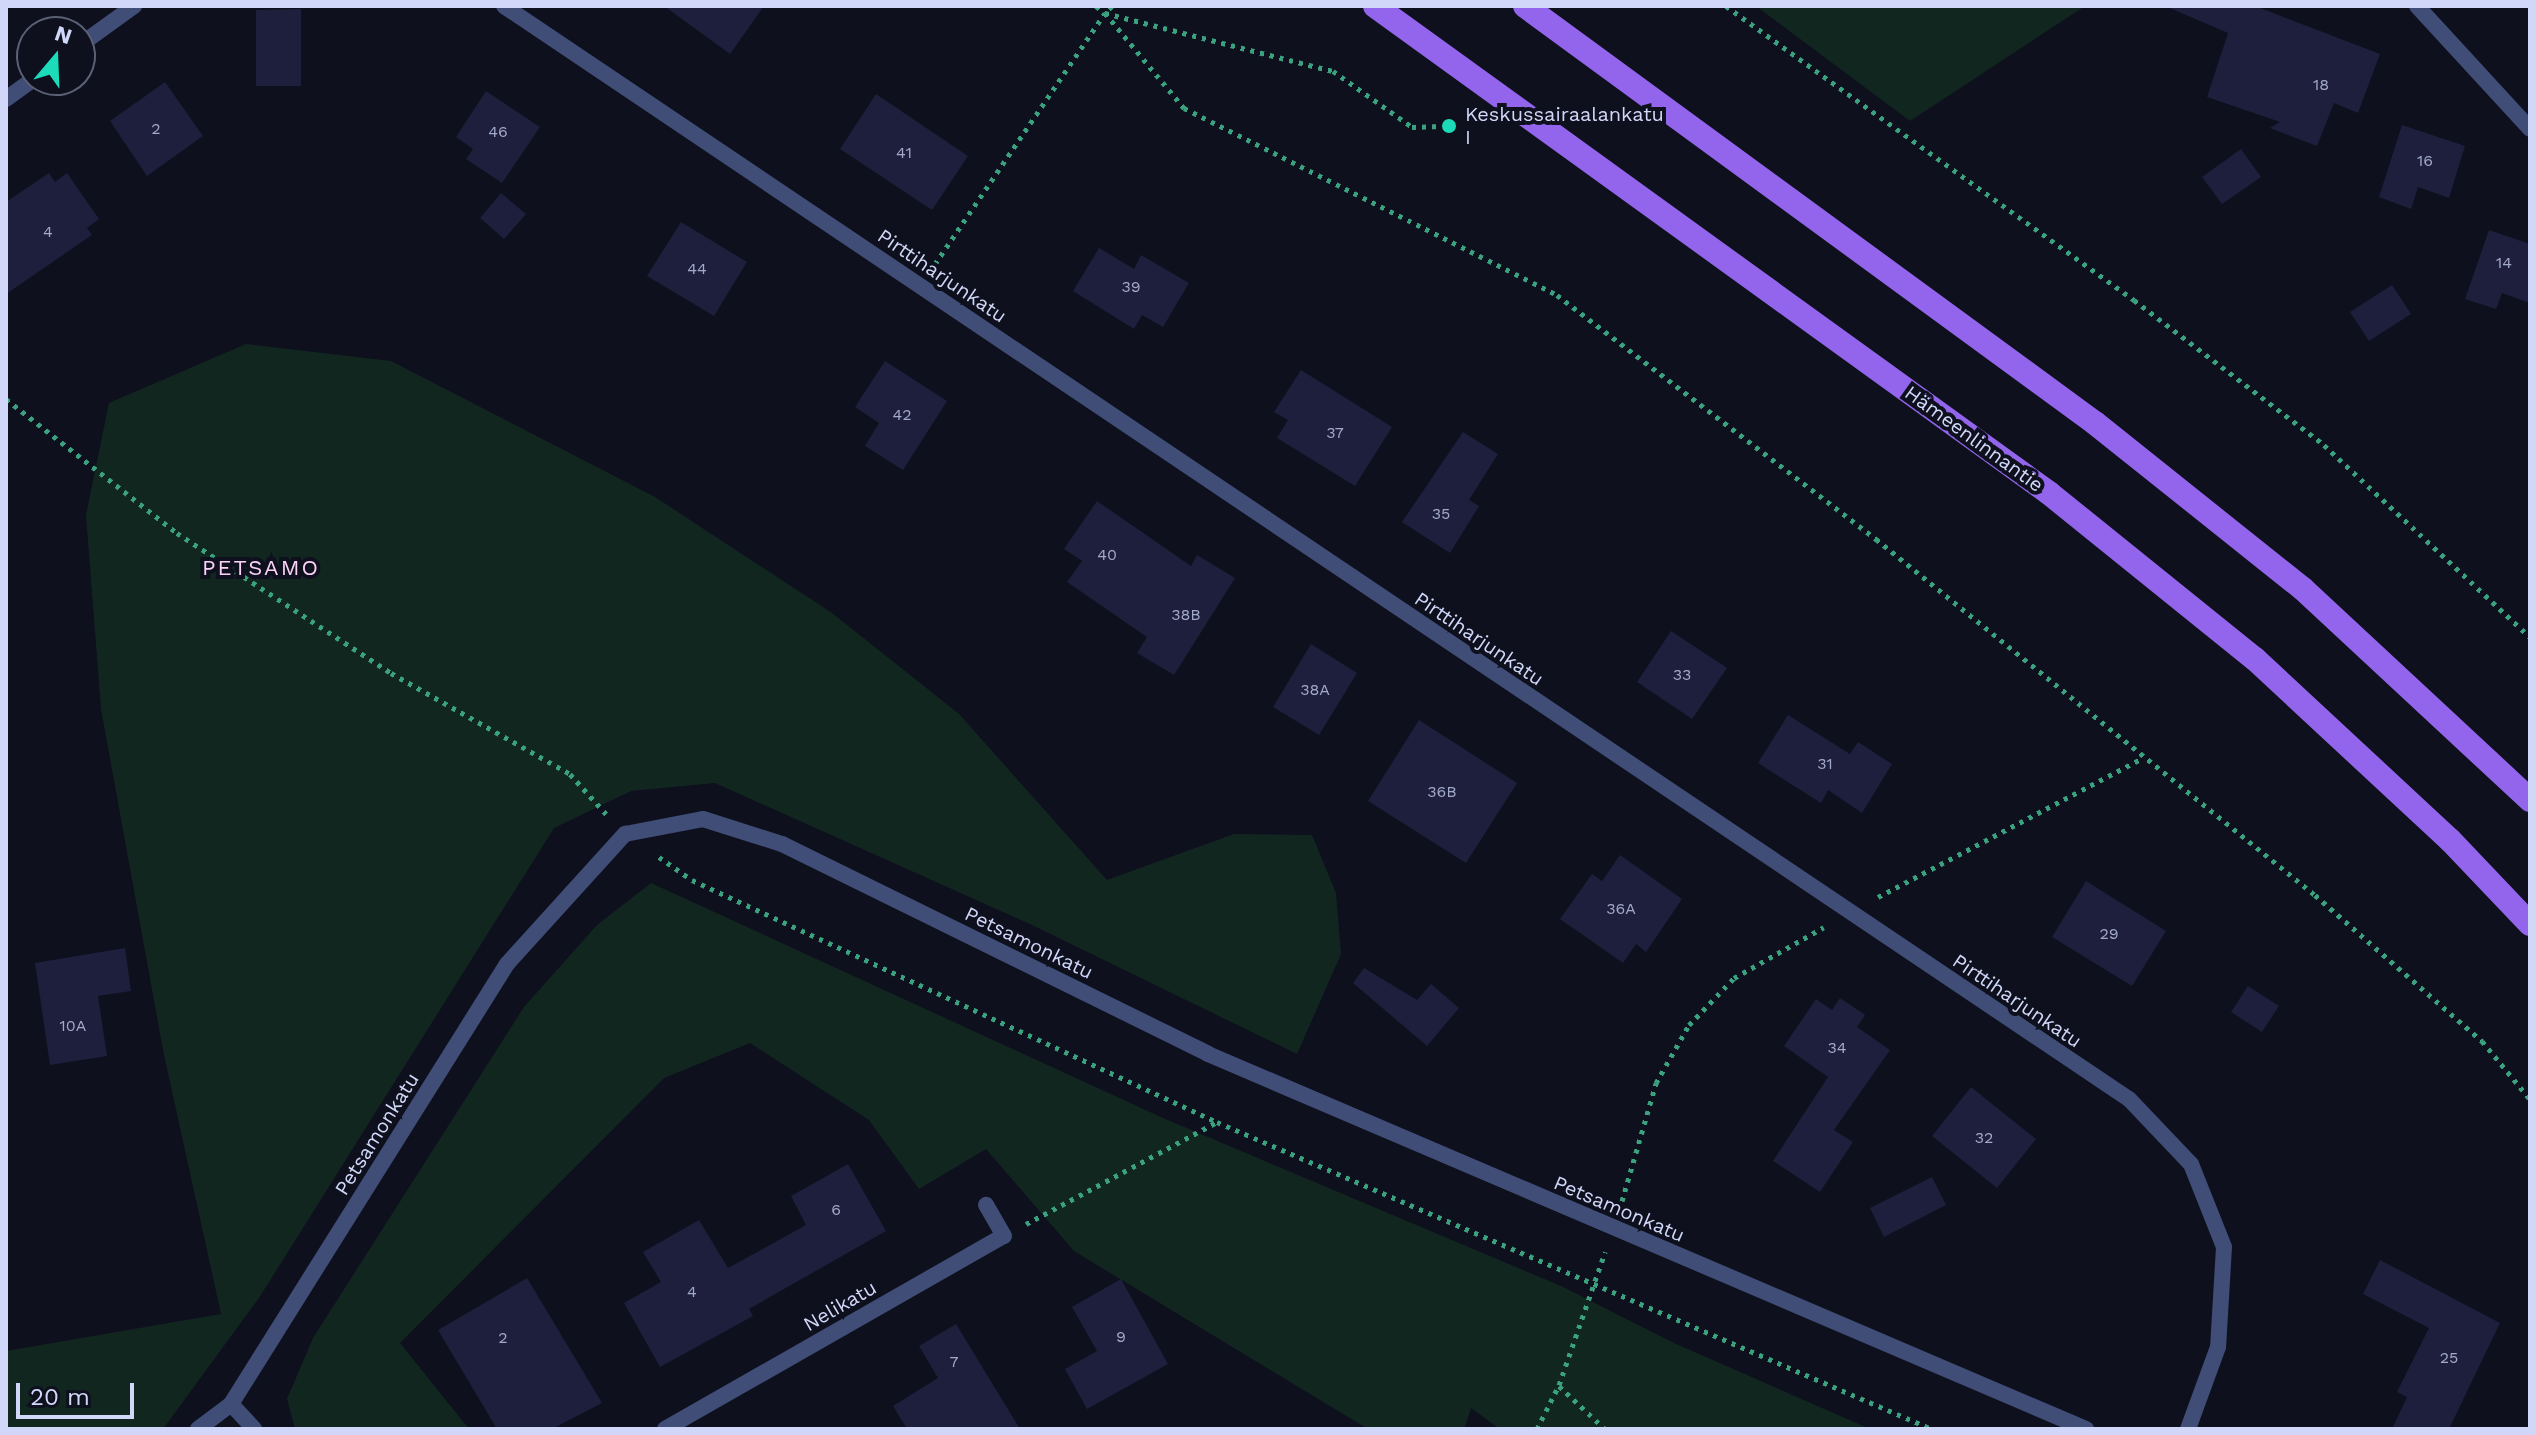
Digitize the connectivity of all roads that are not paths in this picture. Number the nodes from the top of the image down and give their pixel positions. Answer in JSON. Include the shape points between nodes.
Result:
{"nodes":[{"id":1,"x":134,"y":6,"type":"edge"},
{"id":2,"x":504,"y":6,"type":"edge"},
{"id":3,"x":1375,"y":6,"type":"edge"},
{"id":4,"x":1525,"y":6,"type":"edge"},
{"id":5,"x":2417,"y":6,"type":"edge"},
{"id":6,"x":96,"y":33,"type":"edge"},
{"id":7,"x":2530,"y":129,"type":"edge"},
{"id":8,"x":2530,"y":800,"type":"edge"},
{"id":9,"x":2530,"y":924,"type":"edge"},
{"id":10,"x":986,"y":1205,"type":"dead end"},
{"id":11,"x":231,"y":1404,"type":"junction"},
{"id":12,"x":198,"y":1429,"type":"edge"},
{"id":13,"x":254,"y":1429,"type":"edge"},
{"id":14,"x":665,"y":1429,"type":"edge"},
{"id":15,"x":2086,"y":1429,"type":"edge"},
{"id":16,"x":2188,"y":1429,"type":"edge"}],
"edges":[{"from":1,"to":6,"type":"street"},
{"from":2,"to":16,"type":"street","name":"Pirttiharjunkatu","via":[[2129,1099],[2191,1164],[2224,1247],[2218,1347]]},
{"from":3,"to":9,"type":"main road","name":"Hämeenlinnantie","via":[[2061,503],[2255,659],[2450,840]]},
{"from":4,"to":8,"type":"main road","via":[[2095,423],[2303,589]]},
{"from":5,"to":7,"type":"street"},
{"from":10,"to":14,"type":"street","name":"Nelikatu","via":[[1004,1236]]},
{"from":11,"to":12,"type":"street","name":"Petsamonkatu"},
{"from":11,"to":13,"type":"street"},
{"from":11,"to":15,"type":"street","name":"Petsamonkatu","via":[[507,964],[625,834],[703,819],[782,844],[1208,1054]]}]}
